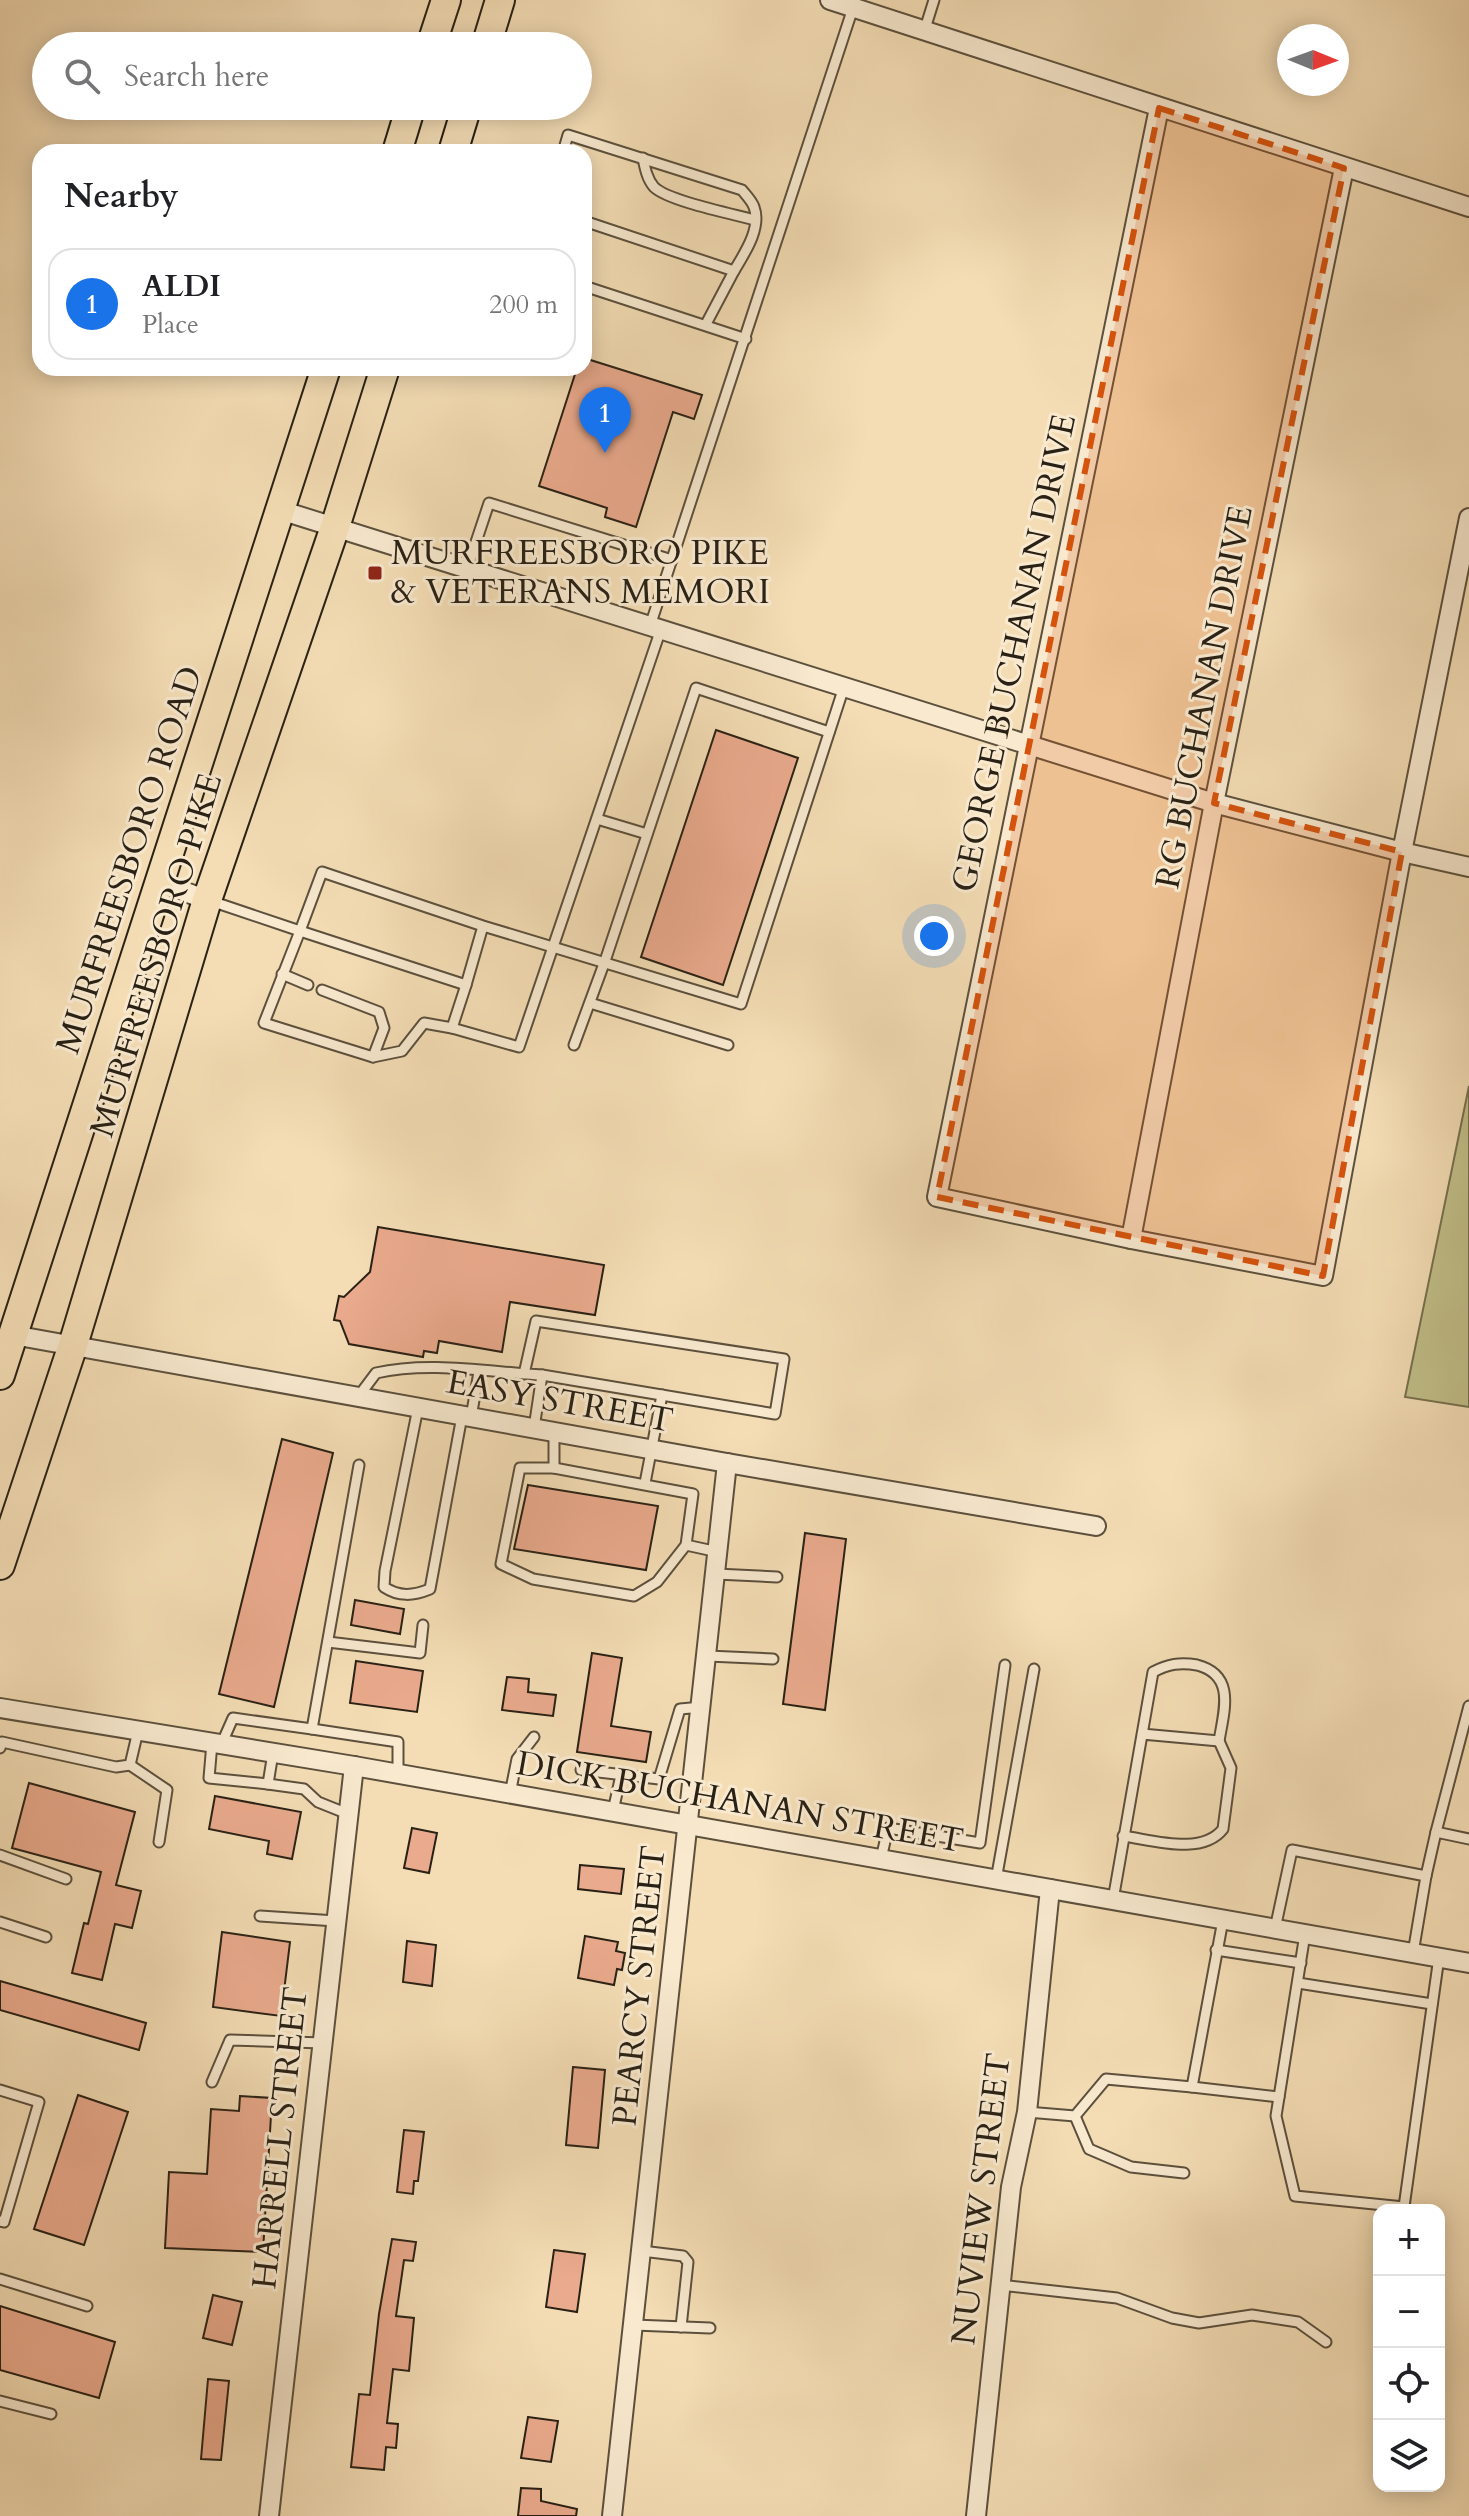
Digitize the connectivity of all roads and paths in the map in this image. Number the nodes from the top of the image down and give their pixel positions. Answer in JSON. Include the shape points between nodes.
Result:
{"nodes":[{"id":1,"x":446,"y":0,"type":"edge"},
{"id":2,"x":500,"y":0,"type":"edge"},
{"id":3,"x":830,"y":0,"type":"edge"},
{"id":4,"x":934,"y":0,"type":"edge"},
{"id":5,"x":853,"y":8,"type":"junction"},
{"id":6,"x":436,"y":32,"type":"edge"},
{"id":7,"x":490,"y":32,"type":"edge"},
{"id":8,"x":924,"y":32,"type":"junction"},
{"id":9,"x":1159,"y":108,"type":"junction"},
{"id":10,"x":407,"y":120,"type":"edge"},
{"id":11,"x":463,"y":120,"type":"edge"},
{"id":12,"x":399,"y":144,"type":"edge"},
{"id":13,"x":455,"y":144,"type":"edge"},
{"id":14,"x":565,"y":144,"type":"edge"},
{"id":15,"x":643,"y":158,"type":"junction"},
{"id":16,"x":1344,"y":168,"type":"junction"},
{"id":17,"x":1469,"y":207,"type":"edge"},
{"id":18,"x":755,"y":220,"type":"junction"},
{"id":19,"x":592,"y":224,"type":"edge"},
{"id":20,"x":734,"y":271,"type":"junction"},
{"id":21,"x":592,"y":288,"type":"edge"},
{"id":22,"x":706,"y":324,"type":"junction"},
{"id":23,"x":746,"y":339,"type":"junction"},
{"id":24,"x":323,"y":376,"type":"edge"},
{"id":25,"x":382,"y":376,"type":"edge"},
{"id":26,"x":280,"y":510,"type":"junction"},
{"id":27,"x":1469,"y":518,"type":"edge"},
{"id":28,"x":335,"y":527,"type":"junction"},
{"id":29,"x":672,"y":560,"type":"junction"},
{"id":30,"x":467,"y":569,"type":"junction"},
{"id":31,"x":656,"y":628,"type":"junction"},
{"id":32,"x":844,"y":687,"type":"junction"},
{"id":33,"x":829,"y":732,"type":"junction"},
{"id":34,"x":1027,"y":745,"type":"junction"},
{"id":35,"x":1214,"y":803,"type":"junction"},
{"id":36,"x":597,"y":819,"type":"junction"},
{"id":37,"x":647,"y":834,"type":"junction"},
{"id":38,"x":1402,"y":852,"type":"junction"},
{"id":39,"x":1469,"y":867,"type":"edge"},
{"id":40,"x":159,"y":882,"type":"junction"},
{"id":41,"x":207,"y":900,"type":"junction"},
{"id":42,"x":483,"y":926,"type":"junction"},
{"id":43,"x":300,"y":931,"type":"junction"},
{"id":44,"x":554,"y":946,"type":"junction"},
{"id":45,"x":605,"y":961,"type":"junction"},
{"id":46,"x":282,"y":974,"type":"junction"},
{"id":47,"x":308,"y":985,"type":"dead end"},
{"id":48,"x":466,"y":985,"type":"junction"},
{"id":49,"x":322,"y":990,"type":"dead end"},
{"id":50,"x":590,"y":1003,"type":"junction"},
{"id":51,"x":452,"y":1028,"type":"junction"},
{"id":52,"x":574,"y":1045,"type":"dead end"},
{"id":53,"x":728,"y":1045,"type":"dead end"},
{"id":54,"x":373,"y":1057,"type":"junction"},
{"id":55,"x":1131,"y":1239,"type":"junction"},
{"id":56,"x":13,"y":1335,"type":"junction"},
{"id":57,"x":73,"y":1345,"type":"junction"},
{"id":58,"x":479,"y":1372,"type":"junction"},
{"id":59,"x":524,"y":1374,"type":"junction"},
{"id":60,"x":0,"y":1375,"type":"edge"},
{"id":61,"x":542,"y":1375,"type":"junction"},
{"id":62,"x":662,"y":1395,"type":"junction"},
{"id":63,"x":358,"y":1397,"type":"junction"},
{"id":64,"x":418,"y":1408,"type":"junction"},
{"id":65,"x":467,"y":1416,"type":"junction"},
{"id":66,"x":534,"y":1428,"type":"junction"},
{"id":67,"x":554,"y":1432,"type":"junction"},
{"id":68,"x":654,"y":1450,"type":"junction"},
{"id":69,"x":727,"y":1463,"type":"junction"},
{"id":70,"x":359,"y":1465,"type":"dead end"},
{"id":71,"x":554,"y":1468,"type":"junction"},
{"id":72,"x":645,"y":1483,"type":"junction"},
{"id":73,"x":1096,"y":1526,"type":"dead end"},
{"id":74,"x":686,"y":1545,"type":"junction"},
{"id":75,"x":718,"y":1552,"type":"junction"},
{"id":76,"x":0,"y":1565,"type":"edge"},
{"id":77,"x":716,"y":1574,"type":"junction"},
{"id":78,"x":777,"y":1577,"type":"dead end"},
{"id":79,"x":423,"y":1625,"type":"dead end"},
{"id":80,"x":328,"y":1642,"type":"junction"},
{"id":81,"x":708,"y":1656,"type":"junction"},
{"id":82,"x":773,"y":1659,"type":"dead end"},
{"id":83,"x":1005,"y":1665,"type":"dead end"},
{"id":84,"x":1034,"y":1669,"type":"dead end"},
{"id":85,"x":1469,"y":1706,"type":"edge"},
{"id":86,"x":702,"y":1707,"type":"junction"},
{"id":87,"x":0,"y":1708,"type":"edge"},
{"id":88,"x":312,"y":1729,"type":"junction"},
{"id":89,"x":138,"y":1731,"type":"junction"},
{"id":90,"x":1142,"y":1734,"type":"junction"},
{"id":91,"x":534,"y":1737,"type":"dead end"},
{"id":92,"x":1219,"y":1741,"type":"junction"},
{"id":93,"x":217,"y":1744,"type":"junction"},
{"id":94,"x":0,"y":1748,"type":"edge"},
{"id":95,"x":273,"y":1753,"type":"junction"},
{"id":96,"x":130,"y":1765,"type":"junction"},
{"id":97,"x":354,"y":1766,"type":"junction"},
{"id":98,"x":581,"y":1770,"type":"dead end"},
{"id":99,"x":398,"y":1774,"type":"junction"},
{"id":100,"x":621,"y":1775,"type":"junction"},
{"id":101,"x":268,"y":1784,"type":"junction"},
{"id":102,"x":510,"y":1794,"type":"junction"},
{"id":103,"x":613,"y":1811,"type":"junction"},
{"id":104,"x":348,"y":1814,"type":"junction"},
{"id":105,"x":690,"y":1825,"type":"junction"},
{"id":106,"x":1436,"y":1832,"type":"junction"},
{"id":107,"x":1123,"y":1836,"type":"junction"},
{"id":108,"x":1469,"y":1839,"type":"edge"},
{"id":109,"x":159,"y":1842,"type":"dead end"},
{"id":110,"x":0,"y":1855,"type":"edge"},
{"id":111,"x":881,"y":1859,"type":"junction"},
{"id":112,"x":1426,"y":1876,"type":"junction"},
{"id":113,"x":66,"y":1879,"type":"dead end"},
{"id":114,"x":996,"y":1880,"type":"junction"},
{"id":115,"x":1050,"y":1889,"type":"junction"},
{"id":116,"x":1113,"y":1900,"type":"junction"},
{"id":117,"x":260,"y":1916,"type":"dead end"},
{"id":118,"x":1223,"y":1920,"type":"junction"},
{"id":119,"x":336,"y":1921,"type":"junction"},
{"id":120,"x":0,"y":1922,"type":"edge"},
{"id":121,"x":1275,"y":1929,"type":"junction"},
{"id":122,"x":1305,"y":1934,"type":"junction"},
{"id":123,"x":46,"y":1937,"type":"dead end"},
{"id":124,"x":1216,"y":1950,"type":"junction"},
{"id":125,"x":1413,"y":1953,"type":"junction"},
{"id":126,"x":1439,"y":1957,"type":"junction"},
{"id":127,"x":1301,"y":1963,"type":"junction"},
{"id":128,"x":1469,"y":1963,"type":"edge"},
{"id":129,"x":1298,"y":1983,"type":"junction"},
{"id":130,"x":1432,"y":2004,"type":"junction"},
{"id":131,"x":323,"y":2043,"type":"junction"},
{"id":132,"x":212,"y":2082,"type":"dead end"},
{"id":133,"x":1192,"y":2087,"type":"junction"},
{"id":134,"x":0,"y":2090,"type":"edge"},
{"id":135,"x":1279,"y":2097,"type":"junction"},
{"id":136,"x":1027,"y":2112,"type":"junction"},
{"id":137,"x":1075,"y":2116,"type":"junction"},
{"id":138,"x":1184,"y":2173,"type":"dead end"},
{"id":139,"x":0,"y":2221,"type":"edge"},
{"id":140,"x":642,"y":2251,"type":"junction"},
{"id":141,"x":0,"y":2279,"type":"edge"},
{"id":142,"x":1000,"y":2285,"type":"junction"},
{"id":143,"x":87,"y":2306,"type":"dead end"},
{"id":144,"x":634,"y":2325,"type":"junction"},
{"id":145,"x":681,"y":2327,"type":"junction"},
{"id":146,"x":710,"y":2328,"type":"dead end"},
{"id":147,"x":1326,"y":2342,"type":"dead end"},
{"id":148,"x":0,"y":2401,"type":"edge"},
{"id":149,"x":51,"y":2414,"type":"dead end"},
{"id":150,"x":269,"y":2516,"type":"edge"},
{"id":151,"x":612,"y":2516,"type":"edge"},
{"id":152,"x":976,"y":2516,"type":"edge"}],
"edges":[{"from":1,"to":6,"type":"main road"},
{"from":2,"to":7,"type":"main road"},
{"from":3,"to":5,"type":"street"},
{"from":4,"to":8,"type":"lane"},
{"from":5,"to":8,"type":"street"},
{"from":5,"to":23,"type":"lane"},
{"from":8,"to":9,"type":"street"},
{"from":9,"to":16,"type":"street"},
{"from":9,"to":34,"type":"street","name":"GEORGE BUCHANAN DRIVE"},
{"from":10,"to":12,"type":"main road"},
{"from":11,"to":13,"type":"main road"},
{"from":14,"to":15,"type":"lane","via":[[568,135]]},
{"from":15,"to":18,"type":"lane","via":[[742,190],[754,206]]},
{"from":15,"to":18,"type":"lane","via":[[656,189]]},
{"from":16,"to":17,"type":"street"},
{"from":16,"to":35,"type":"street","name":"RG BUCHANAN DRIVE"},
{"from":18,"to":20,"type":"lane","via":[[750,243]]},
{"from":19,"to":20,"type":"lane"},
{"from":20,"to":22,"type":"lane"},
{"from":21,"to":22,"type":"lane"},
{"from":22,"to":23,"type":"lane"},
{"from":23,"to":29,"type":"lane"},
{"from":24,"to":26,"type":"main road","name":"MURFREESBORO ROAD"},
{"from":25,"to":28,"type":"main road","name":"MURFREESBORO PIKE"},
{"from":26,"to":28,"type":"street"},
{"from":26,"to":40,"type":"main road","name":"MURFREESBORO ROAD"},
{"from":27,"to":38,"type":"street","name":"GEORGE BUCHANAN DRIVE"},
{"from":28,"to":30,"type":"street"},
{"from":28,"to":41,"type":"main road","name":"MURFREESBORO PIKE"},
{"from":29,"to":30,"type":"lane","via":[[489,503]]},
{"from":29,"to":31,"type":"lane"},
{"from":30,"to":31,"type":"street"},
{"from":31,"to":32,"type":"street"},
{"from":31,"to":36,"type":"lane"},
{"from":32,"to":33,"type":"lane"},
{"from":32,"to":34,"type":"street"},
{"from":33,"to":37,"type":"lane","via":[[696,688]]},
{"from":33,"to":45,"type":"lane","via":[[741,1004]]},
{"from":34,"to":35,"type":"street"},
{"from":34,"to":55,"type":"street","name":"GEORGE BUCHANAN DRIVE","via":[[937,1197]]},
{"from":35,"to":38,"type":"street"},
{"from":35,"to":55,"type":"street","name":"RG BUCHANAN DRIVE"},
{"from":36,"to":37,"type":"lane"},
{"from":36,"to":44,"type":"lane"},
{"from":37,"to":45,"type":"lane"},
{"from":38,"to":39,"type":"street"},
{"from":38,"to":55,"type":"street","name":"GEORGE BUCHANAN DRIVE","via":[[1323,1276]]},
{"from":40,"to":41,"type":"street"},
{"from":40,"to":56,"type":"main road","name":"MURFREESBORO ROAD"},
{"from":41,"to":43,"type":"lane"},
{"from":41,"to":57,"type":"main road","name":"MURFREESBORO PIKE"},
{"from":42,"to":43,"type":"lane","via":[[322,872]]},
{"from":42,"to":44,"type":"lane"},
{"from":42,"to":48,"type":"lane"},
{"from":43,"to":46,"type":"lane"},
{"from":43,"to":48,"type":"lane"},
{"from":44,"to":45,"type":"lane"},
{"from":44,"to":51,"type":"lane","via":[[519,1047]]},
{"from":45,"to":50,"type":"lane"},
{"from":46,"to":47,"type":"lane"},
{"from":46,"to":54,"type":"lane","via":[[264,1023]]},
{"from":48,"to":51,"type":"lane"},
{"from":49,"to":54,"type":"lane","via":[[379,1012],[384,1028]]},
{"from":50,"to":52,"type":"lane"},
{"from":50,"to":53,"type":"lane"},
{"from":51,"to":54,"type":"lane","via":[[424,1023],[402,1051]]},
{"from":56,"to":57,"type":"street","name":"EASY STREET"},
{"from":56,"to":60,"type":"main road","name":"MURFREESBORO ROAD"},
{"from":57,"to":63,"type":"street","name":"EASY STREET"},
{"from":57,"to":76,"type":"main road","name":"MURFREESBORO PIKE"},
{"from":58,"to":59,"type":"lane"},
{"from":58,"to":63,"type":"lane","via":[[402,1367],[376,1373]]},
{"from":58,"to":65,"type":"lane"},
{"from":59,"to":61,"type":"lane"},
{"from":59,"to":62,"type":"lane","via":[[536,1321],[784,1359],[775,1414]]},
{"from":61,"to":62,"type":"lane"},
{"from":61,"to":66,"type":"lane"},
{"from":62,"to":68,"type":"lane"},
{"from":63,"to":64,"type":"street","name":"EASY STREET"},
{"from":64,"to":65,"type":"street","name":"EASY STREET"},
{"from":64,"to":65,"type":"lane","via":[[385,1571],[384,1587],[394,1593],[416,1595],[430,1589]]},
{"from":65,"to":66,"type":"street","name":"EASY STREET"},
{"from":66,"to":67,"type":"street","name":"EASY STREET"},
{"from":67,"to":68,"type":"street","name":"EASY STREET"},
{"from":67,"to":71,"type":"lane"},
{"from":68,"to":69,"type":"street","name":"EASY STREET"},
{"from":68,"to":72,"type":"lane"},
{"from":69,"to":73,"type":"street","name":"EASY STREET"},
{"from":69,"to":75,"type":"street","name":"PEARCY STREET"},
{"from":70,"to":80,"type":"lane"},
{"from":71,"to":72,"type":"lane"},
{"from":71,"to":74,"type":"lane","via":[[520,1468],[501,1564],[533,1579],[634,1596],[657,1582]]},
{"from":72,"to":74,"type":"lane","via":[[693,1494]]},
{"from":74,"to":75,"type":"lane"},
{"from":75,"to":77,"type":"street","name":"PEARCY STREET"},
{"from":77,"to":78,"type":"lane"},
{"from":77,"to":81,"type":"street","name":"PEARCY STREET"},
{"from":79,"to":80,"type":"lane","via":[[420,1653]]},
{"from":80,"to":88,"type":"lane"},
{"from":81,"to":82,"type":"lane"},
{"from":81,"to":86,"type":"street","name":"PEARCY STREET"},
{"from":83,"to":111,"type":"lane","via":[[980,1843],[888,1828]]},
{"from":84,"to":114,"type":"lane"},
{"from":85,"to":106,"type":"lane"},
{"from":86,"to":100,"type":"lane","via":[[680,1709],[659,1779]]},
{"from":86,"to":105,"type":"street","name":"PEARCY STREET"},
{"from":87,"to":89,"type":"street","name":"DICK BUCHANAN STREET"},
{"from":88,"to":93,"type":"lane","via":[[233,1718]]},
{"from":88,"to":99,"type":"lane","via":[[398,1742]]},
{"from":89,"to":93,"type":"street","name":"DICK BUCHANAN STREET"},
{"from":89,"to":96,"type":"lane"},
{"from":90,"to":92,"type":"lane"},
{"from":90,"to":92,"type":"lane","via":[[1153,1672],[1169,1664],[1189,1664],[1208,1668],[1220,1678],[1225,1699]]},
{"from":90,"to":107,"type":"lane"},
{"from":91,"to":102,"type":"lane","via":[[517,1759]]},
{"from":92,"to":107,"type":"lane","via":[[1231,1768],[1223,1829],[1217,1837],[1196,1845]]},
{"from":93,"to":95,"type":"street","name":"DICK BUCHANAN STREET"},
{"from":93,"to":101,"type":"lane","via":[[209,1778]]},
{"from":94,"to":96,"type":"lane","via":[[2,1742],[116,1767]]},
{"from":95,"to":97,"type":"street","name":"DICK BUCHANAN STREET"},
{"from":95,"to":101,"type":"lane"},
{"from":96,"to":109,"type":"lane","via":[[167,1790]]},
{"from":97,"to":99,"type":"street","name":"DICK BUCHANAN STREET"},
{"from":97,"to":104,"type":"street","name":"HARRELL STREET"},
{"from":98,"to":100,"type":"lane"},
{"from":99,"to":102,"type":"street","name":"DICK BUCHANAN STREET"},
{"from":100,"to":103,"type":"lane"},
{"from":101,"to":104,"type":"lane","via":[[304,1789],[318,1802]]},
{"from":102,"to":103,"type":"street","name":"DICK BUCHANAN STREET"},
{"from":103,"to":105,"type":"street","name":"DICK BUCHANAN STREET"},
{"from":104,"to":119,"type":"street","name":"HARRELL STREET"},
{"from":105,"to":111,"type":"street","name":"DICK BUCHANAN STREET"},
{"from":105,"to":140,"type":"street","name":"PEARCY STREET"},
{"from":106,"to":108,"type":"lane"},
{"from":106,"to":112,"type":"lane"},
{"from":107,"to":116,"type":"lane"},
{"from":110,"to":113,"type":"lane"},
{"from":111,"to":114,"type":"street","name":"DICK BUCHANAN STREET"},
{"from":112,"to":121,"type":"lane","via":[[1292,1850]]},
{"from":112,"to":125,"type":"lane"},
{"from":114,"to":115,"type":"street","name":"DICK BUCHANAN STREET"},
{"from":115,"to":116,"type":"street","name":"DICK BUCHANAN STREET"},
{"from":115,"to":136,"type":"street","name":"NUVIEW STREET"},
{"from":116,"to":118,"type":"street","name":"DICK BUCHANAN STREET"},
{"from":117,"to":119,"type":"lane"},
{"from":118,"to":121,"type":"street","name":"DICK BUCHANAN STREET"},
{"from":118,"to":124,"type":"lane"},
{"from":119,"to":131,"type":"street","name":"HARRELL STREET"},
{"from":120,"to":123,"type":"lane"},
{"from":121,"to":122,"type":"street","name":"DICK BUCHANAN STREET"},
{"from":122,"to":125,"type":"street","name":"DICK BUCHANAN STREET"},
{"from":122,"to":127,"type":"lane"},
{"from":124,"to":127,"type":"lane"},
{"from":124,"to":133,"type":"lane"},
{"from":125,"to":126,"type":"street","name":"DICK BUCHANAN STREET"},
{"from":126,"to":128,"type":"street","name":"DICK BUCHANAN STREET"},
{"from":126,"to":130,"type":"lane"},
{"from":127,"to":129,"type":"lane"},
{"from":129,"to":130,"type":"lane"},
{"from":129,"to":135,"type":"lane"},
{"from":130,"to":135,"type":"lane","via":[[1404,2207],[1295,2196],[1276,2116]]},
{"from":131,"to":132,"type":"lane","via":[[230,2040]]},
{"from":131,"to":150,"type":"street","name":"HARRELL STREET"},
{"from":133,"to":135,"type":"lane"},
{"from":133,"to":137,"type":"lane","via":[[1106,2079]]},
{"from":134,"to":139,"type":"lane","via":[[39,2102],[4,2222]]},
{"from":136,"to":137,"type":"lane"},
{"from":136,"to":142,"type":"street","name":"NUVIEW STREET","via":[[1011,2187]]},
{"from":137,"to":138,"type":"lane","via":[[1089,2149],[1131,2167]]},
{"from":140,"to":144,"type":"street","name":"PEARCY STREET"},
{"from":140,"to":145,"type":"lane","via":[[683,2256],[688,2262]]},
{"from":141,"to":143,"type":"lane"},
{"from":142,"to":147,"type":"lane","via":[[1117,2298],[1199,2323],[1252,2315],[1298,2322]]},
{"from":142,"to":152,"type":"street","name":"NUVIEW STREET"},
{"from":144,"to":145,"type":"lane"},
{"from":144,"to":151,"type":"street","name":"PEARCY STREET"},
{"from":145,"to":146,"type":"lane"},
{"from":148,"to":149,"type":"lane"}]}
